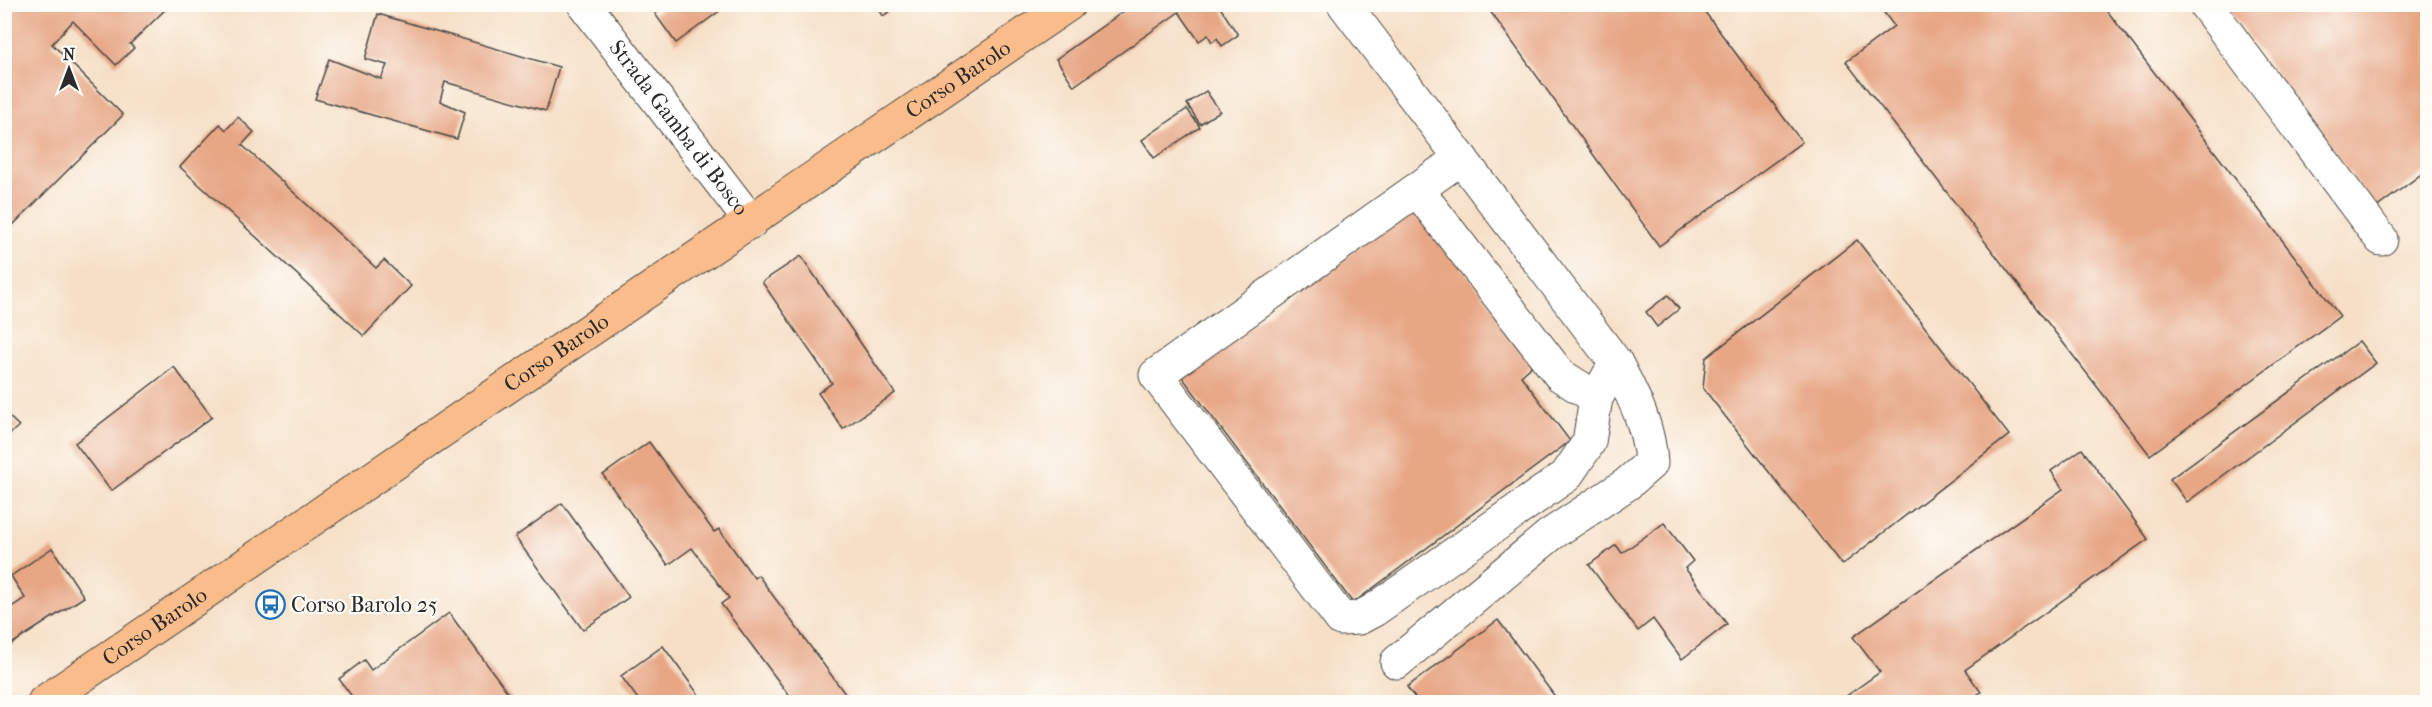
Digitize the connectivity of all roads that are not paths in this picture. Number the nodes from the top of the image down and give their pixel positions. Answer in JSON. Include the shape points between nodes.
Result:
{"nodes":[{"id":1,"x":584,"y":4,"type":"edge"},
{"id":2,"x":1069,"y":4,"type":"edge"},
{"id":3,"x":1344,"y":4,"type":"edge"},
{"id":4,"x":2205,"y":4,"type":"edge"},
{"id":5,"x":1461,"y":158,"type":"junction"},
{"id":6,"x":1418,"y":191,"type":"junction"},
{"id":7,"x":751,"y":222,"type":"junction"},
{"id":8,"x":2381,"y":239,"type":"dead end"},
{"id":9,"x":1616,"y":363,"type":"junction"},
{"id":10,"x":1596,"y":398,"type":"junction"},
{"id":11,"x":1397,"y":662,"type":"dead end"},
{"id":12,"x":44,"y":702,"type":"edge"}],
"edges":[{"from":1,"to":7,"type":"street","name":"Strada Gamba di Bosco"},
{"from":2,"to":7,"type":"main road","name":"Corso Barolo"},
{"from":3,"to":5,"type":"street"},
{"from":4,"to":8,"type":"street"},
{"from":5,"to":6,"type":"street"},
{"from":5,"to":9,"type":"street"},
{"from":6,"to":10,"type":"street","via":[[1560,375]]},
{"from":6,"to":10,"type":"street","via":[[1156,375],[1341,620],[1359,618],[1374,610],[1566,476],[1589,442]]},
{"from":7,"to":12,"type":"main road","name":"Corso Barolo"},
{"from":9,"to":10,"type":"street"},
{"from":9,"to":11,"type":"street","via":[[1642,414],[1652,463],[1550,535]]}]}
